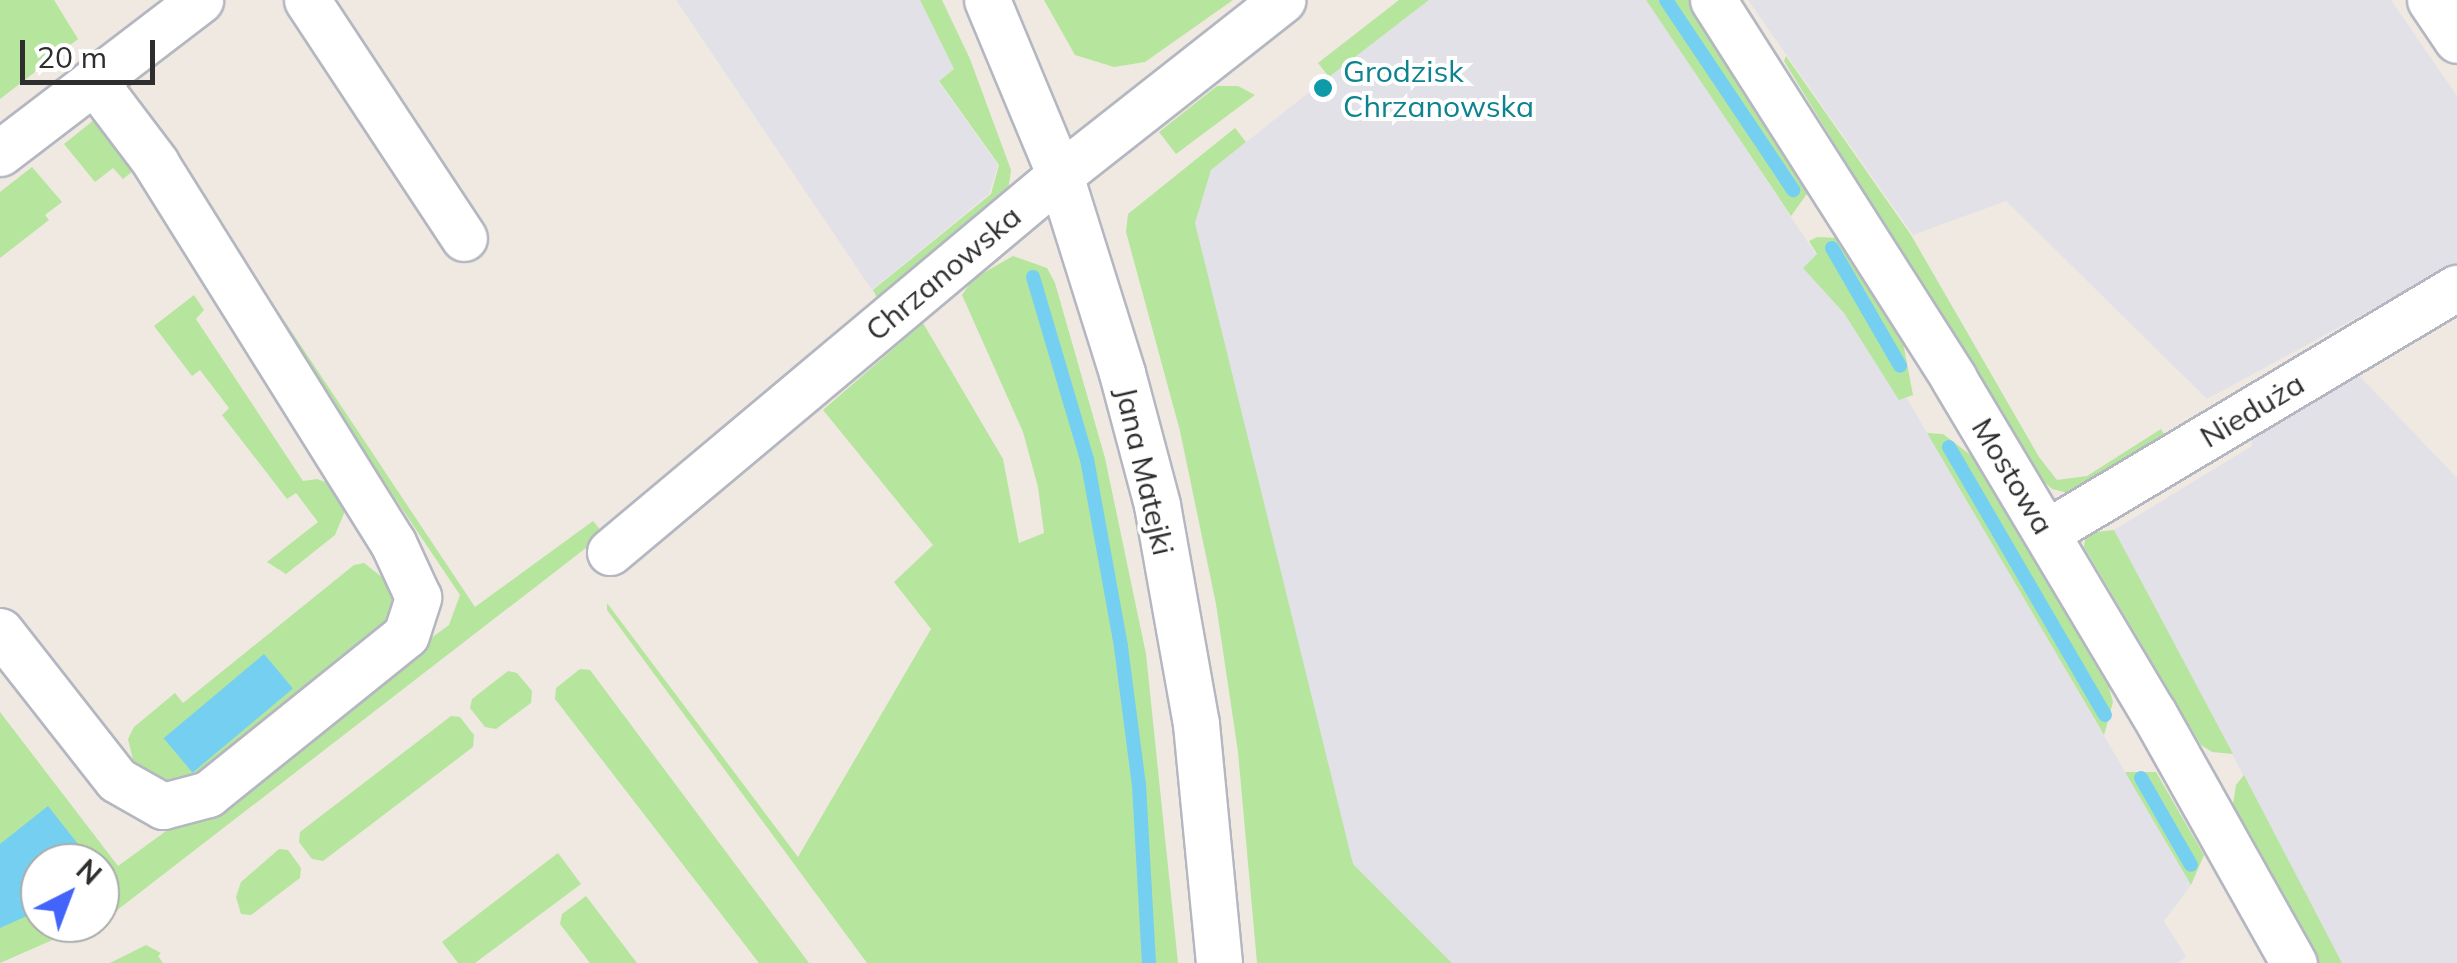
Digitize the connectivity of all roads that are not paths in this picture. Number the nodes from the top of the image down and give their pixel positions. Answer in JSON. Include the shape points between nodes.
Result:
{"nodes":[{"id":1,"x":200,"y":0,"type":"edge"},
{"id":2,"x":307,"y":0,"type":"edge"},
{"id":3,"x":987,"y":0,"type":"edge"},
{"id":4,"x":1282,"y":0,"type":"edge"},
{"id":5,"x":1713,"y":0,"type":"edge"},
{"id":6,"x":2430,"y":0,"type":"edge"},
{"id":7,"x":2457,"y":40,"type":"edge"},
{"id":8,"x":94,"y":81,"type":"junction"},
{"id":9,"x":0,"y":153,"type":"edge"},
{"id":10,"x":1060,"y":175,"type":"junction"},
{"id":11,"x":464,"y":238,"type":"dead end"},
{"id":12,"x":2457,"y":288,"type":"edge"},
{"id":13,"x":2047,"y":532,"type":"junction"},
{"id":14,"x":610,"y":552,"type":"dead end"},
{"id":15,"x":0,"y":631,"type":"edge"},
{"id":16,"x":1219,"y":963,"type":"edge"},
{"id":17,"x":2294,"y":963,"type":"edge"}],
"edges":[{"from":1,"to":8,"type":"street"},
{"from":2,"to":11,"type":"street"},
{"from":3,"to":10,"type":"street","name":"Jana Matejki"},
{"from":4,"to":10,"type":"street","name":"Chrzanowska"},
{"from":5,"to":13,"type":"street","name":"Mostowa"},
{"from":6,"to":7,"type":"street"},
{"from":8,"to":9,"type":"street"},
{"from":8,"to":15,"type":"street","via":[[177,196],[393,542],[418,596],[406,635],[208,794],[163,806],[117,780]]},
{"from":10,"to":14,"type":"street","name":"Chrzanowska"},
{"from":10,"to":16,"type":"street","name":"Jana Matejki","via":[[1157,505],[1196,724]]},
{"from":12,"to":13,"type":"street","name":"Nieduża"},
{"from":13,"to":17,"type":"street","name":"Mostowa"}]}
